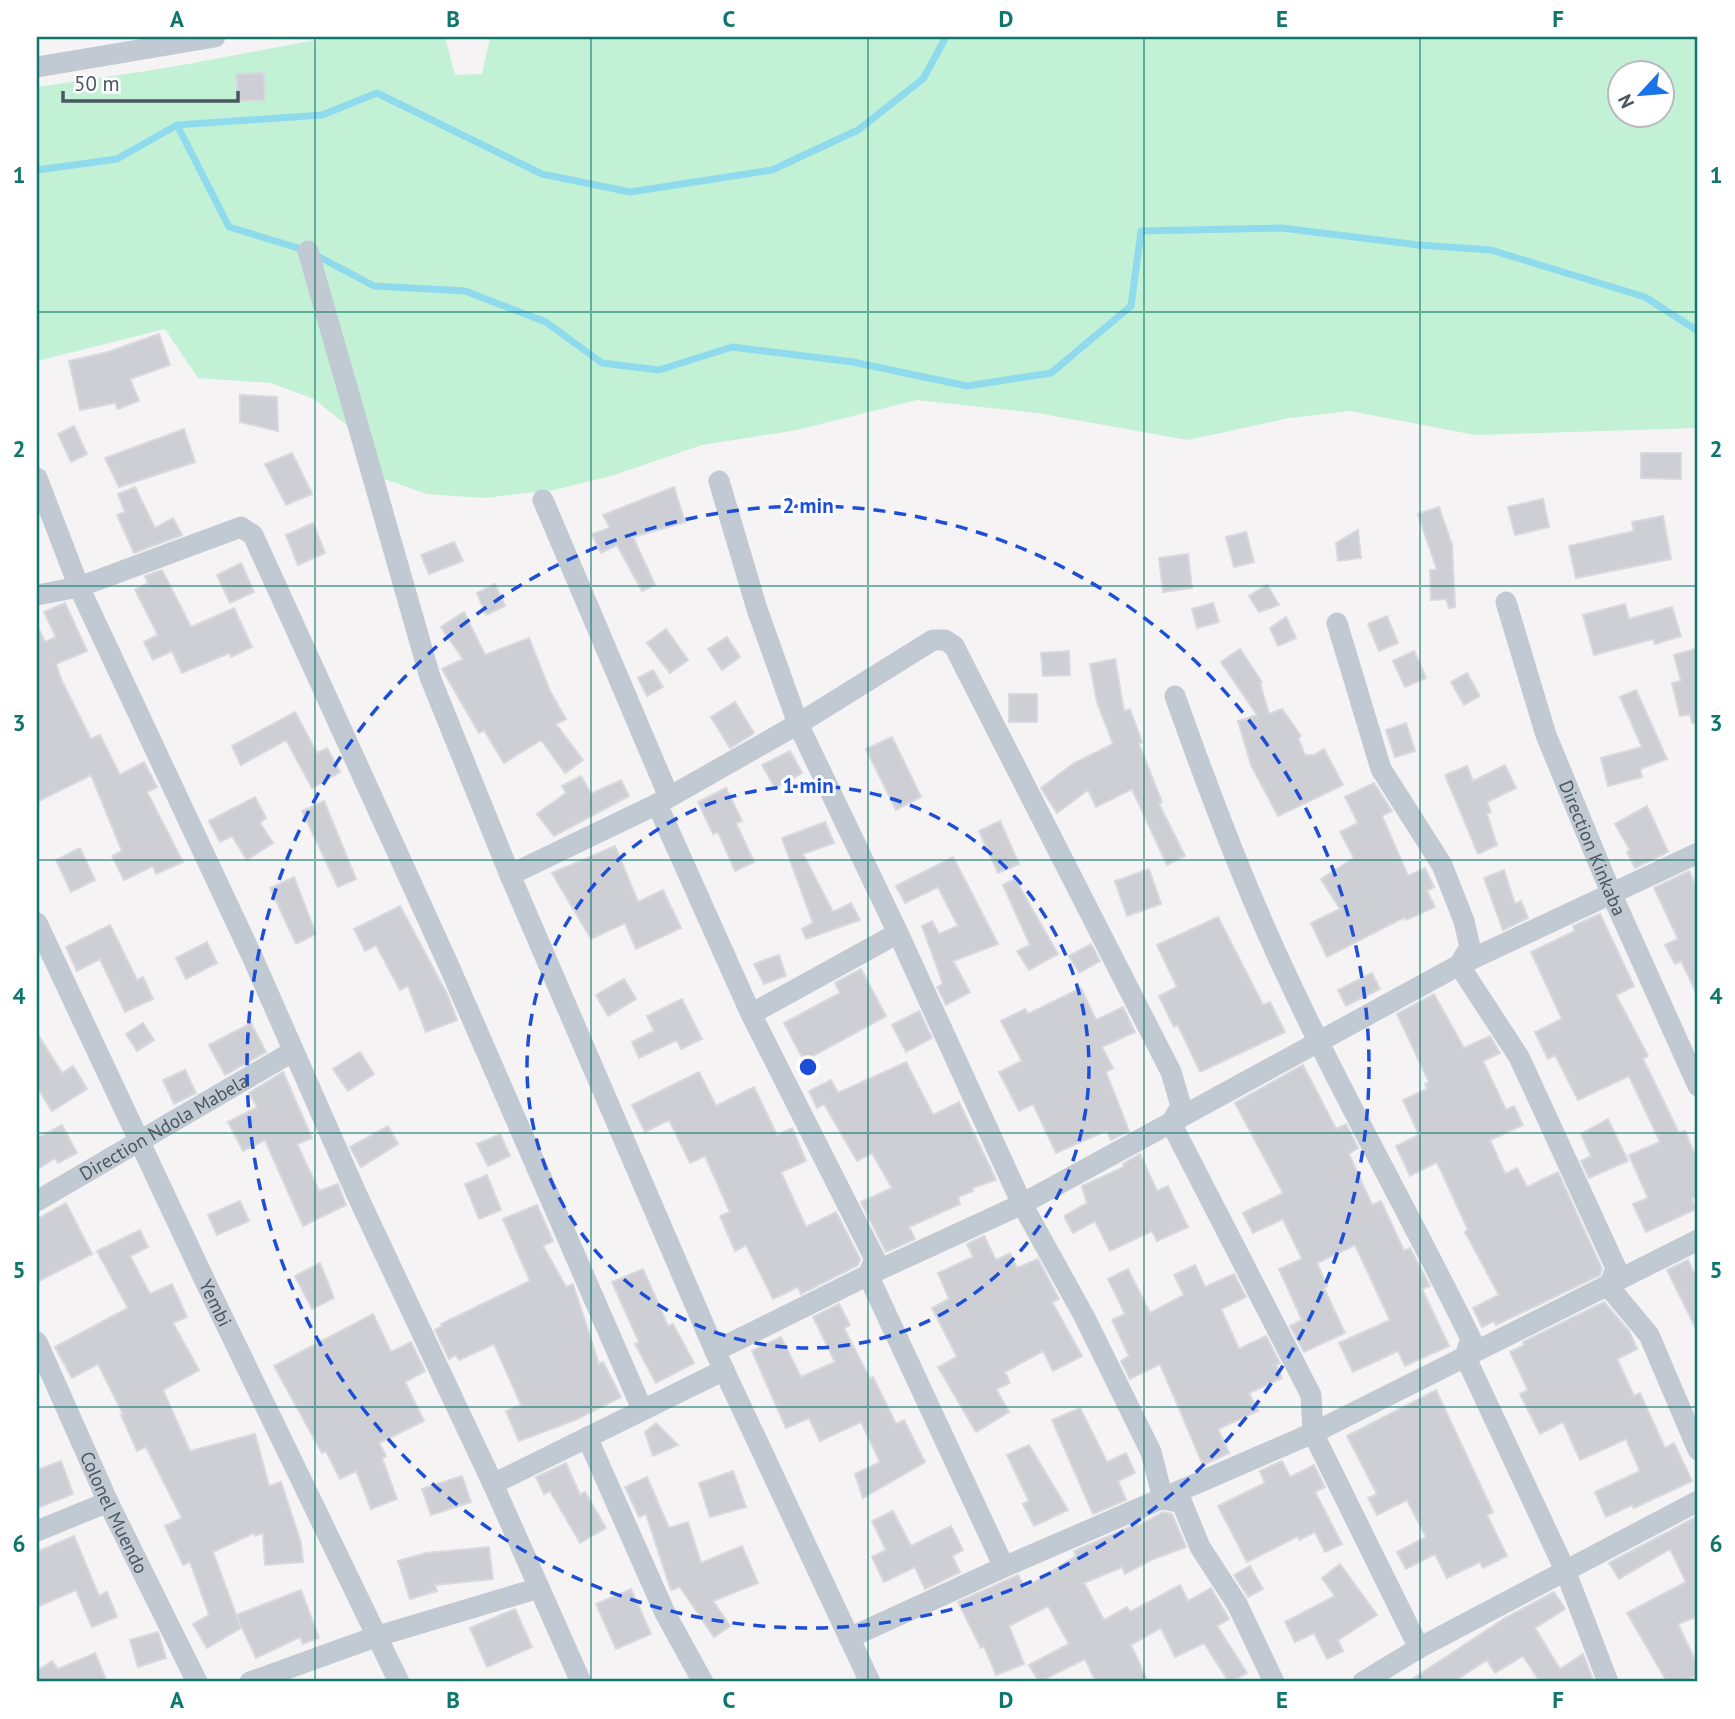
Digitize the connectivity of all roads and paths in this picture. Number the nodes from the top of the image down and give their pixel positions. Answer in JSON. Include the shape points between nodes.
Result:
{"nodes":[{"id":1,"x":215,"y":37,"type":"edge"},
{"id":2,"x":37,"y":66,"type":"edge"},
{"id":3,"x":308,"y":251,"type":"dead end"},
{"id":4,"x":37,"y":478,"type":"edge"},
{"id":5,"x":719,"y":481,"type":"dead end"},
{"id":6,"x":543,"y":500,"type":"dead end"},
{"id":7,"x":79,"y":587,"type":"junction"},
{"id":8,"x":37,"y":595,"type":"edge"},
{"id":9,"x":1506,"y":602,"type":"dead end"},
{"id":10,"x":1337,"y":623,"type":"dead end"},
{"id":11,"x":1175,"y":696,"type":"dead end"},
{"id":12,"x":798,"y":724,"type":"junction"},
{"id":13,"x":663,"y":801,"type":"junction"},
{"id":14,"x":1698,"y":853,"type":"edge"},
{"id":15,"x":510,"y":875,"type":"junction"},
{"id":16,"x":1612,"y":895,"type":"junction"},
{"id":17,"x":37,"y":923,"type":"edge"},
{"id":18,"x":898,"y":933,"type":"junction"},
{"id":19,"x":1460,"y":965,"type":"junction"},
{"id":20,"x":751,"y":1014,"type":"junction"},
{"id":21,"x":1320,"y":1042,"type":"junction"},
{"id":22,"x":292,"y":1052,"type":"junction"},
{"id":23,"x":1698,"y":1086,"type":"edge"},
{"id":24,"x":1171,"y":1123,"type":"junction"},
{"id":25,"x":140,"y":1144,"type":"junction"},
{"id":26,"x":37,"y":1201,"type":"edge"},
{"id":27,"x":1022,"y":1204,"type":"junction"},
{"id":28,"x":1698,"y":1240,"type":"edge"},
{"id":29,"x":868,"y":1275,"type":"junction"},
{"id":30,"x":1609,"y":1287,"type":"junction"},
{"id":31,"x":37,"y":1342,"type":"edge"},
{"id":32,"x":1465,"y":1356,"type":"junction"},
{"id":33,"x":720,"y":1360,"type":"junction"},
{"id":34,"x":642,"y":1409,"type":"junction"},
{"id":35,"x":1313,"y":1433,"type":"junction"},
{"id":36,"x":587,"y":1437,"type":"junction"},
{"id":37,"x":1698,"y":1450,"type":"edge"},
{"id":38,"x":493,"y":1484,"type":"junction"},
{"id":39,"x":1163,"y":1499,"type":"junction"},
{"id":40,"x":108,"y":1502,"type":"junction"},
{"id":41,"x":1698,"y":1502,"type":"edge"},
{"id":42,"x":37,"y":1531,"type":"edge"},
{"id":43,"x":1004,"y":1567,"type":"junction"},
{"id":44,"x":1565,"y":1570,"type":"junction"},
{"id":45,"x":539,"y":1587,"type":"junction"},
{"id":46,"x":378,"y":1636,"type":"junction"},
{"id":47,"x":849,"y":1638,"type":"junction"},
{"id":48,"x":1419,"y":1648,"type":"junction"},
{"id":49,"x":196,"y":1682,"type":"edge"},
{"id":50,"x":250,"y":1682,"type":"edge"},
{"id":51,"x":400,"y":1682,"type":"edge"},
{"id":52,"x":581,"y":1682,"type":"edge"},
{"id":53,"x":703,"y":1682,"type":"edge"},
{"id":54,"x":870,"y":1682,"type":"edge"},
{"id":55,"x":1274,"y":1682,"type":"edge"},
{"id":56,"x":1363,"y":1682,"type":"edge"},
{"id":57,"x":1608,"y":1682,"type":"edge"}],
"edges":[{"from":1,"to":2,"type":"street"},
{"from":3,"to":15,"type":"street","via":[[430,677]]},
{"from":4,"to":7,"type":"street"},
{"from":5,"to":12,"type":"street"},
{"from":6,"to":13,"type":"street"},
{"from":7,"to":8,"type":"street"},
{"from":7,"to":22,"type":"street","via":[[251,954]]},
{"from":7,"to":34,"type":"street","via":[[241,527],[253,535]]},
{"from":9,"to":16,"type":"street","name":"Direction Kinkaba","via":[[1546,735]]},
{"from":10,"to":19,"type":"street","via":[[1381,769],[1442,865],[1464,921],[1469,947]]},
{"from":11,"to":21,"type":"street","via":[[1218,818]]},
{"from":12,"to":13,"type":"street"},
{"from":12,"to":18,"type":"street"},
{"from":12,"to":24,"type":"street","via":[[933,640],[946,640],[954,646],[1171,1072],[1181,1106]]},
{"from":13,"to":15,"type":"street"},
{"from":13,"to":20,"type":"street"},
{"from":14,"to":16,"type":"street"},
{"from":15,"to":33,"type":"street"},
{"from":16,"to":19,"type":"street"},
{"from":16,"to":23,"type":"street","name":"Direction Kinkaba"},
{"from":17,"to":25,"type":"street","name":"Yembi"},
{"from":18,"to":20,"type":"street"},
{"from":18,"to":27,"type":"street"},
{"from":19,"to":21,"type":"street"},
{"from":19,"to":30,"type":"street","via":[[1520,1057],[1602,1233],[1616,1268]]},
{"from":20,"to":29,"type":"street","via":[[875,1259]]},
{"from":21,"to":24,"type":"street"},
{"from":21,"to":32,"type":"street","via":[[1471,1339]]},
{"from":22,"to":25,"type":"street","name":"Direction Ndola Mabela","via":[[156,1129]]},
{"from":22,"to":38,"type":"street"},
{"from":24,"to":27,"type":"street"},
{"from":24,"to":35,"type":"street","via":[[1311,1395]]},
{"from":25,"to":26,"type":"street","name":"Direction Ndola Mabela"},
{"from":25,"to":46,"type":"street","name":"Yembi"},
{"from":27,"to":29,"type":"street"},
{"from":27,"to":39,"type":"street","via":[[1152,1452]]},
{"from":28,"to":30,"type":"street"},
{"from":29,"to":33,"type":"street"},
{"from":29,"to":43,"type":"street"},
{"from":30,"to":32,"type":"street"},
{"from":30,"to":37,"type":"street","via":[[1648,1335]]},
{"from":31,"to":40,"type":"street","name":"Colonel Muendo"},
{"from":32,"to":35,"type":"street"},
{"from":32,"to":44,"type":"street"},
{"from":33,"to":34,"type":"street"},
{"from":33,"to":47,"type":"street"},
{"from":34,"to":36,"type":"street"},
{"from":35,"to":39,"type":"street"},
{"from":35,"to":48,"type":"street"},
{"from":36,"to":38,"type":"street"},
{"from":36,"to":53,"type":"street","via":[[665,1614]]},
{"from":38,"to":45,"type":"street"},
{"from":39,"to":43,"type":"street"},
{"from":39,"to":55,"type":"street","via":[[1182,1503],[1200,1547],[1237,1604]]},
{"from":40,"to":42,"type":"street"},
{"from":40,"to":49,"type":"street","name":"Colonel Muendo"},
{"from":41,"to":44,"type":"street"},
{"from":43,"to":47,"type":"street"},
{"from":44,"to":48,"type":"street"},
{"from":44,"to":57,"type":"street"},
{"from":45,"to":46,"type":"street"},
{"from":45,"to":52,"type":"street"},
{"from":46,"to":50,"type":"street"},
{"from":46,"to":51,"type":"street","name":"Yembi"},
{"from":47,"to":54,"type":"street"},
{"from":48,"to":56,"type":"street"}]}
